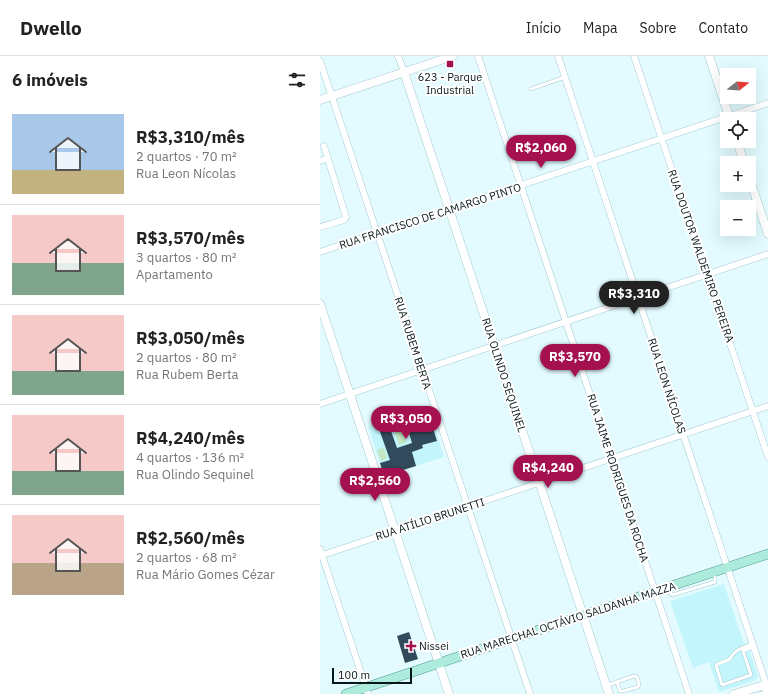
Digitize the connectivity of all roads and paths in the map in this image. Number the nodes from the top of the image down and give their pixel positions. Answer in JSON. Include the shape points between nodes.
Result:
{"nodes":[{"id":1,"x":398,"y":56,"type":"edge"},
{"id":2,"x":453,"y":56,"type":"edge"},
{"id":3,"x":478,"y":56,"type":"edge"},
{"id":4,"x":558,"y":56,"type":"edge"},
{"id":5,"x":634,"y":56,"type":"edge"},
{"id":6,"x":709,"y":56,"type":"edge"},
{"id":7,"x":320,"y":61,"type":"edge"},
{"id":8,"x":404,"y":72,"type":"junction"},
{"id":9,"x":565,"y":77,"type":"junction"},
{"id":10,"x":531,"y":89,"type":"dead end"},
{"id":11,"x":332,"y":96,"type":"junction"},
{"id":12,"x":320,"y":100,"type":"edge"},
{"id":13,"x":768,"y":103,"type":"edge"},
{"id":14,"x":727,"y":112,"type":"edge"},
{"id":15,"x":745,"y":112,"type":"edge"},
{"id":16,"x":720,"y":121,"type":"edge"},
{"id":17,"x":662,"y":139,"type":"junction"},
{"id":18,"x":324,"y":146,"type":"dead end"},
{"id":19,"x":328,"y":158,"type":"junction"},
{"id":20,"x":320,"y":161,"type":"edge"},
{"id":21,"x":593,"y":161,"type":"junction"},
{"id":22,"x":521,"y":185,"type":"junction"},
{"id":23,"x":754,"y":192,"type":"edge"},
{"id":24,"x":449,"y":209,"type":"junction"},
{"id":25,"x":320,"y":227,"type":"edge"},
{"id":26,"x":377,"y":233,"type":"junction"},
{"id":27,"x":768,"y":234,"type":"edge"},
{"id":28,"x":320,"y":252,"type":"edge"},
{"id":29,"x":768,"y":254,"type":"edge"},
{"id":30,"x":707,"y":275,"type":"junction"},
{"id":31,"x":638,"y":298,"type":"junction"},
{"id":32,"x":320,"y":307,"type":"edge"},
{"id":33,"x":566,"y":322,"type":"junction"},
{"id":34,"x":494,"y":346,"type":"junction"},
{"id":35,"x":422,"y":370,"type":"junction"},
{"id":36,"x":350,"y":394,"type":"junction"},
{"id":37,"x":320,"y":404,"type":"edge"},
{"id":38,"x":768,"y":406,"type":"edge"},
{"id":39,"x":753,"y":411,"type":"junction"},
{"id":40,"x":683,"y":434,"type":"junction"},
{"id":41,"x":768,"y":457,"type":"edge"},
{"id":42,"x":611,"y":458,"type":"junction"},
{"id":43,"x":539,"y":482,"type":"junction"},
{"id":44,"x":468,"y":506,"type":"junction"},
{"id":45,"x":395,"y":531,"type":"junction"},
{"id":46,"x":321,"y":553,"type":"edge"},
{"id":47,"x":768,"y":554,"type":"edge"},
{"id":48,"x":727,"y":568,"type":"junction"},
{"id":49,"x":715,"y":572,"type":"junction"},
{"id":50,"x":666,"y":588,"type":"junction"},
{"id":51,"x":655,"y":592,"type":"junction"},
{"id":52,"x":583,"y":616,"type":"junction"},
{"id":53,"x":512,"y":639,"type":"junction"},
{"id":54,"x":753,"y":645,"type":"junction"},
{"id":55,"x":742,"y":649,"type":"junction"},
{"id":56,"x":439,"y":663,"type":"junction"},
{"id":57,"x":617,"y":682,"type":"junction"},
{"id":58,"x":606,"y":685,"type":"junction"},
{"id":59,"x":766,"y":690,"type":"edge"},
{"id":60,"x":367,"y":691,"type":"edge"},
{"id":61,"x":349,"y":693,"type":"edge"},
{"id":62,"x":449,"y":694,"type":"edge"},
{"id":63,"x":530,"y":694,"type":"edge"},
{"id":64,"x":609,"y":694,"type":"edge"},
{"id":65,"x":689,"y":694,"type":"edge"},
{"id":66,"x":734,"y":694,"type":"edge"}],
"edges":[{"from":1,"to":8,"type":"street","name":"RUA OLINDO SEQUINEL"},
{"from":2,"to":8,"type":"street"},
{"from":3,"to":22,"type":"street","name":"RUA JAIME RODRIGUES DA ROCHA"},
{"from":4,"to":9,"type":"street","name":"RUA LEON NÍCOLAS"},
{"from":5,"to":17,"type":"street","name":"RUA DOUTOR WALDEMIRO PEREIRA"},
{"from":6,"to":14,"type":"street"},
{"from":7,"to":11,"type":"street","name":"RUA RUBEM BERTA"},
{"from":8,"to":11,"type":"street"},
{"from":8,"to":24,"type":"street","name":"RUA OLINDO SEQUINEL"},
{"from":9,"to":10,"type":"lane"},
{"from":9,"to":21,"type":"street","name":"RUA LEON NÍCOLAS"},
{"from":11,"to":12,"type":"street"},
{"from":11,"to":26,"type":"street","name":"RUA RUBEM BERTA"},
{"from":13,"to":15,"type":"street","name":"RUA FRANCISCO DE CAMARGO PINTO"},
{"from":16,"to":17,"type":"street","name":"RUA FRANCISCO DE CAMARGO PINTO"},
{"from":17,"to":21,"type":"street","name":"RUA FRANCISCO DE CAMARGO PINTO"},
{"from":17,"to":30,"type":"street","name":"RUA DOUTOR WALDEMIRO PEREIRA"},
{"from":18,"to":19,"type":"street"},
{"from":19,"to":20,"type":"street"},
{"from":19,"to":25,"type":"street","via":[[346,217],[344,220]]},
{"from":21,"to":22,"type":"street","name":"RUA FRANCISCO DE CAMARGO PINTO"},
{"from":21,"to":31,"type":"street","name":"RUA LEON NÍCOLAS"},
{"from":22,"to":24,"type":"street","name":"RUA FRANCISCO DE CAMARGO PINTO"},
{"from":22,"to":33,"type":"street","name":"RUA JAIME RODRIGUES DA ROCHA"},
{"from":23,"to":27,"type":"street"},
{"from":24,"to":26,"type":"street","name":"RUA FRANCISCO DE CAMARGO PINTO"},
{"from":24,"to":34,"type":"street","name":"RUA OLINDO SEQUINEL"},
{"from":26,"to":28,"type":"street","name":"RUA FRANCISCO DE CAMARGO PINTO"},
{"from":26,"to":35,"type":"street","name":"RUA RUBEM BERTA"},
{"from":29,"to":30,"type":"street"},
{"from":30,"to":31,"type":"street"},
{"from":30,"to":39,"type":"street","name":"RUA DOUTOR WALDEMIRO PEREIRA"},
{"from":31,"to":33,"type":"street"},
{"from":31,"to":40,"type":"street","name":"RUA LEON NÍCOLAS"},
{"from":32,"to":36,"type":"street"},
{"from":33,"to":34,"type":"street"},
{"from":33,"to":42,"type":"street","name":"RUA JAIME RODRIGUES DA ROCHA"},
{"from":34,"to":35,"type":"street"},
{"from":34,"to":43,"type":"street","name":"RUA OLINDO SEQUINEL"},
{"from":35,"to":36,"type":"street"},
{"from":35,"to":44,"type":"street","name":"RUA RUBEM BERTA"},
{"from":36,"to":37,"type":"street"},
{"from":36,"to":45,"type":"street"},
{"from":38,"to":39,"type":"street","name":"RUA ATÍLIO BRUNETTI"},
{"from":39,"to":40,"type":"street","name":"RUA ATÍLIO BRUNETTI"},
{"from":39,"to":41,"type":"street","name":"RUA DOUTOR WALDEMIRO PEREIRA"},
{"from":40,"to":42,"type":"street","name":"RUA ATÍLIO BRUNETTI"},
{"from":40,"to":48,"type":"street","name":"RUA LEON NÍCOLAS"},
{"from":42,"to":43,"type":"street","name":"RUA ATÍLIO BRUNETTI"},
{"from":42,"to":51,"type":"street","name":"RUA JAIME RODRIGUES DA ROCHA"},
{"from":43,"to":44,"type":"street","name":"RUA ATÍLIO BRUNETTI"},
{"from":43,"to":52,"type":"street","name":"RUA OLINDO SEQUINEL"},
{"from":44,"to":45,"type":"street","name":"RUA ATÍLIO BRUNETTI"},
{"from":44,"to":53,"type":"street","name":"RUA RUBEM BERTA"},
{"from":45,"to":46,"type":"street","name":"RUA ATÍLIO BRUNETTI"},
{"from":45,"to":56,"type":"street"},
{"from":46,"to":60,"type":"street"},
{"from":47,"to":48,"type":"main road","name":"RUA MARECHAL OCTÁVIO SALDANHA MAZZA"},
{"from":48,"to":49,"type":"main road","name":"RUA MARECHAL OCTÁVIO SALDANHA MAZZA"},
{"from":48,"to":54,"type":"street","name":"RUA LEON NÍCOLAS"},
{"from":49,"to":50,"type":"main road","name":"RUA MARECHAL OCTÁVIO SALDANHA MAZZA"},
{"from":49,"to":50,"type":"lane","via":[[715,582],[706,587],[672,596]]},
{"from":50,"to":51,"type":"main road","name":"RUA MARECHAL OCTÁVIO SALDANHA MAZZA"},
{"from":51,"to":52,"type":"main road","name":"RUA MARECHAL OCTÁVIO SALDANHA MAZZA"},
{"from":51,"to":65,"type":"street","name":"RUA JAIME RODRIGUES DA ROCHA"},
{"from":52,"to":53,"type":"main road","name":"RUA MARECHAL OCTÁVIO SALDANHA MAZZA"},
{"from":52,"to":58,"type":"street","name":"RUA OLINDO SEQUINEL"},
{"from":53,"to":56,"type":"main road","name":"RUA MARECHAL OCTÁVIO SALDANHA MAZZA"},
{"from":53,"to":63,"type":"street","name":"RUA RUBEM BERTA"},
{"from":54,"to":55,"type":"lane"},
{"from":54,"to":59,"type":"street","name":"RUA LEON NÍCOLAS"},
{"from":55,"to":55,"type":"lane","via":[[730,659],[716,665],[722,685],[750,675]]},
{"from":56,"to":60,"type":"main road","name":"RUA MARECHAL OCTÁVIO SALDANHA MAZZA"},
{"from":56,"to":62,"type":"street"},
{"from":57,"to":57,"type":"lane","via":[[623,691],[638,687],[639,684],[635,676]]},
{"from":57,"to":58,"type":"lane"},
{"from":58,"to":64,"type":"street","name":"RUA OLINDO SEQUINEL"},
{"from":59,"to":66,"type":"street"},
{"from":60,"to":61,"type":"main road","name":"RUA MARECHAL OCTÁVIO SALDANHA MAZZA"}]}
